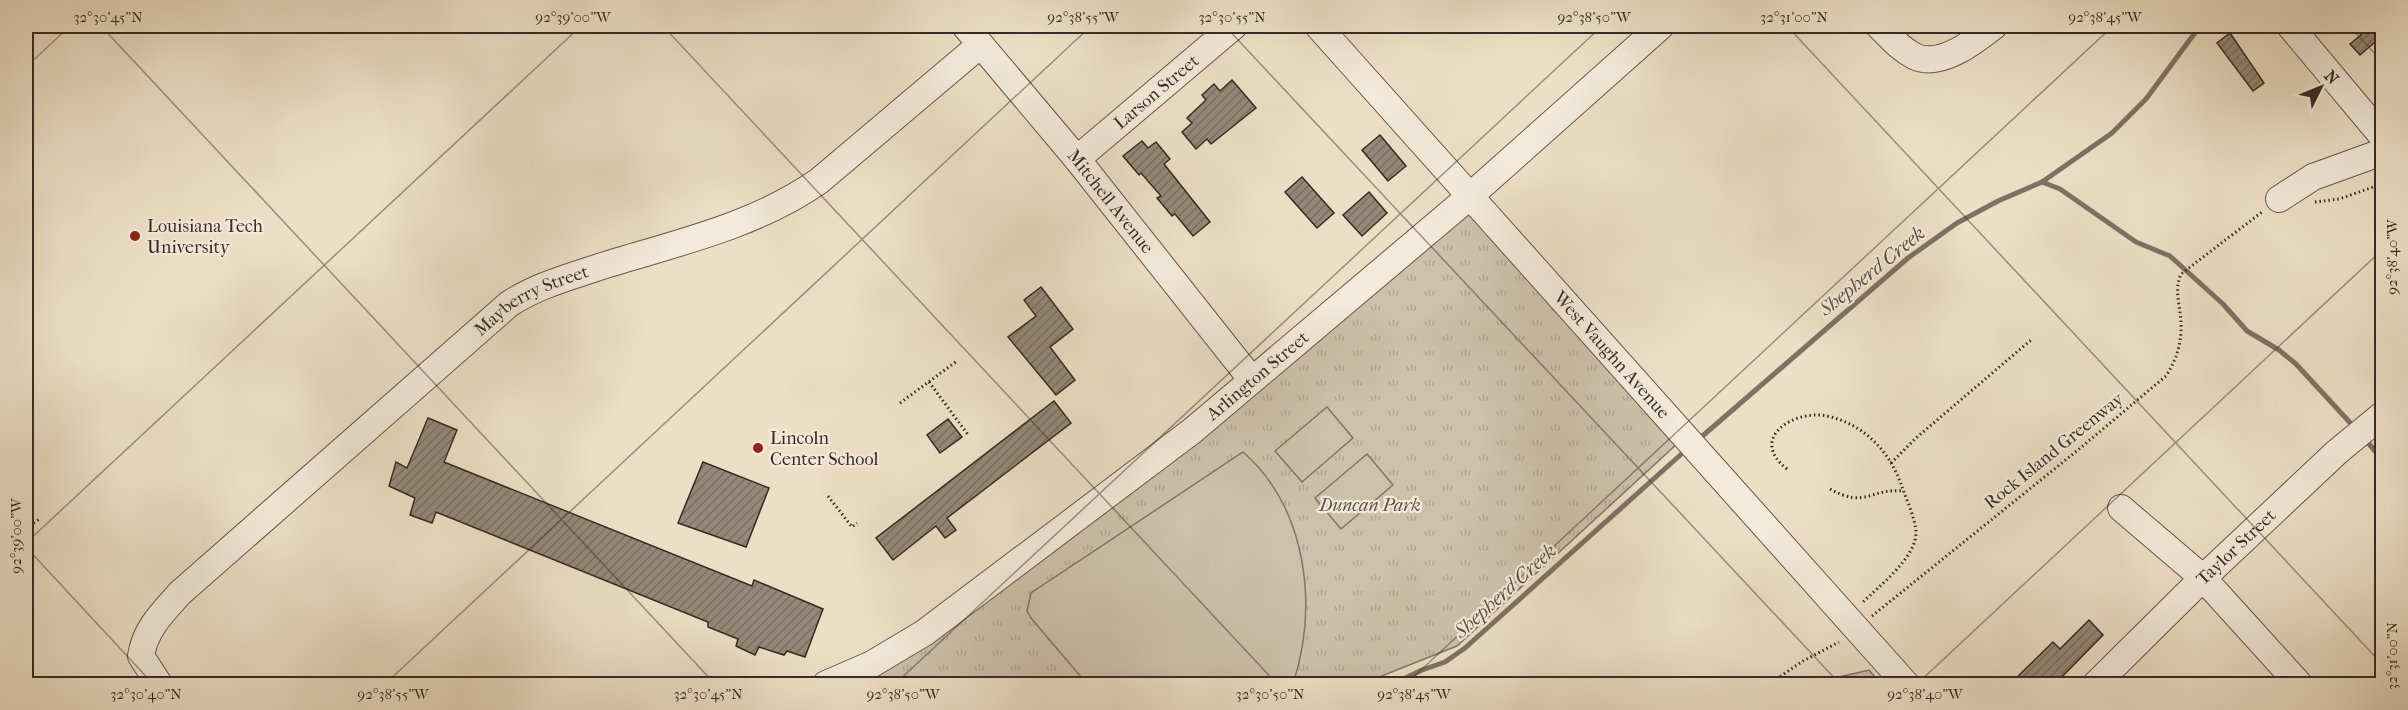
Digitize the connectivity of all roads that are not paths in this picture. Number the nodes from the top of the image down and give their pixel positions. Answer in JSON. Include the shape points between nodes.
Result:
{"nodes":[{"id":1,"x":1234,"y":26,"type":"edge"},
{"id":2,"x":1318,"y":26,"type":"edge"},
{"id":3,"x":1661,"y":26,"type":"edge"},
{"id":4,"x":1879,"y":26,"type":"edge"},
{"id":5,"x":2290,"y":26,"type":"edge"},
{"id":6,"x":1986,"y":32,"type":"edge"},
{"id":7,"x":972,"y":35,"type":"edge"},
{"id":8,"x":2382,"y":136,"type":"edge"},
{"id":9,"x":2382,"y":152,"type":"edge"},
{"id":10,"x":1077,"y":159,"type":"junction"},
{"id":11,"x":1469,"y":196,"type":"junction"},
{"id":12,"x":2279,"y":199,"type":"dead end"},
{"id":13,"x":1252,"y":380,"type":"junction"},
{"id":14,"x":2378,"y":418,"type":"edge"},
{"id":15,"x":2121,"y":508,"type":"dead end"},
{"id":16,"x":2204,"y":578,"type":"junction"},
{"id":17,"x":159,"y":684,"type":"edge"},
{"id":18,"x":826,"y":684,"type":"edge"},
{"id":19,"x":1906,"y":684,"type":"edge"},
{"id":20,"x":2096,"y":684,"type":"edge"},
{"id":21,"x":2299,"y":684,"type":"edge"}],
"edges":[{"from":1,"to":10,"type":"street","name":"Larson Street"},
{"from":2,"to":11,"type":"street","name":"West Vaughn Avenue"},
{"from":3,"to":11,"type":"street","name":"Arlington Street"},
{"from":4,"to":6,"type":"street","via":[[1916,57],[1931,59],[1949,54]]},
{"from":5,"to":8,"type":"street"},
{"from":7,"to":10,"type":"street","name":"Mitchell Avenue"},
{"from":7,"to":17,"type":"street","name":"Mayberry Street","via":[[819,181],[797,196],[731,226],[546,284],[509,303],[180,593],[154,622],[142,645],[141,656]]},
{"from":9,"to":12,"type":"street","via":[[2313,177]]},
{"from":10,"to":13,"type":"street","name":"Mitchell Avenue"},
{"from":11,"to":13,"type":"street","name":"Arlington Street"},
{"from":11,"to":19,"type":"street","name":"West Vaughn Avenue"},
{"from":13,"to":18,"type":"street","name":"Arlington Street","via":[[1129,481],[924,633],[872,664]]},
{"from":14,"to":16,"type":"street","name":"Taylor Street"},
{"from":15,"to":16,"type":"street"},
{"from":16,"to":20,"type":"street","name":"Taylor Street"},
{"from":16,"to":21,"type":"street"}]}
